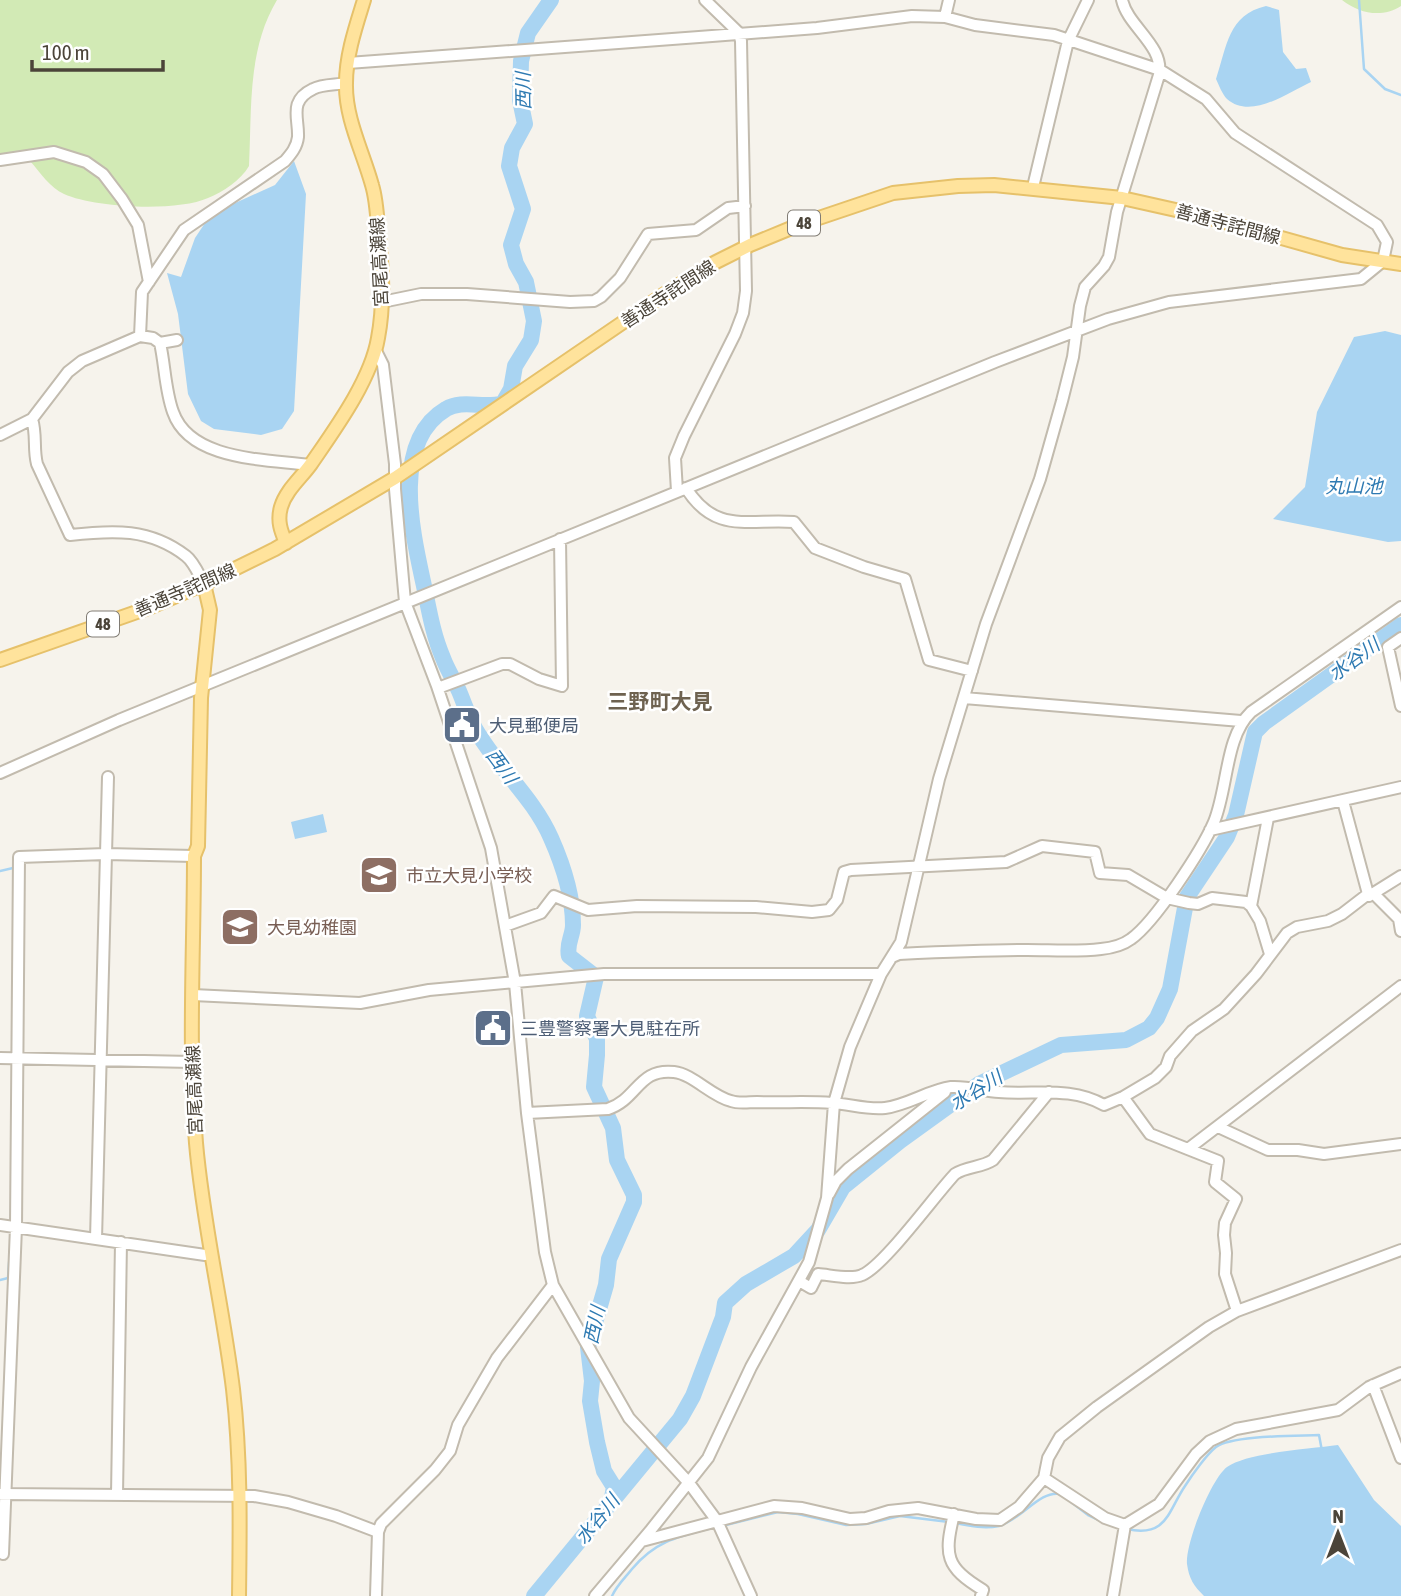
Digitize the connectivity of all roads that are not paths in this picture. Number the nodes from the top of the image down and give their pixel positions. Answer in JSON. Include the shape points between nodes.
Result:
{"nodes":[{"id":1,"x":364,"y":0,"type":"edge"},
{"id":2,"x":705,"y":0,"type":"edge"},
{"id":3,"x":949,"y":0,"type":"edge"},
{"id":4,"x":1088,"y":0,"type":"edge"},
{"id":5,"x":1122,"y":0,"type":"edge"},
{"id":6,"x":944,"y":17,"type":"junction"},
{"id":7,"x":739,"y":33,"type":"junction"},
{"id":8,"x":1068,"y":41,"type":"junction"},
{"id":9,"x":348,"y":63,"type":"junction"},
{"id":10,"x":1160,"y":70,"type":"junction"},
{"id":11,"x":346,"y":83,"type":"junction"},
{"id":12,"x":0,"y":160,"type":"edge"},
{"id":13,"x":1033,"y":187,"type":"junction"},
{"id":14,"x":1122,"y":198,"type":"junction"},
{"id":15,"x":745,"y":205,"type":"junction"},
{"id":16,"x":746,"y":247,"type":"junction"},
{"id":17,"x":1383,"y":261,"type":"junction"},
{"id":18,"x":1401,"y":264,"type":"edge"},
{"id":19,"x":149,"y":282,"type":"junction"},
{"id":20,"x":382,"y":302,"type":"junction"},
{"id":21,"x":1077,"y":331,"type":"junction"},
{"id":22,"x":140,"y":336,"type":"junction"},
{"id":23,"x":177,"y":340,"type":"dead end"},
{"id":24,"x":160,"y":343,"type":"junction"},
{"id":25,"x":376,"y":351,"type":"junction"},
{"id":26,"x":32,"y":419,"type":"junction"},
{"id":27,"x":0,"y":435,"type":"edge"},
{"id":28,"x":310,"y":465,"type":"junction"},
{"id":29,"x":395,"y":478,"type":"junction"},
{"id":30,"x":682,"y":489,"type":"junction"},
{"id":31,"x":560,"y":539,"type":"junction"},
{"id":32,"x":286,"y":543,"type":"junction"},
{"id":33,"x":204,"y":584,"type":"junction"},
{"id":34,"x":405,"y":602,"type":"junction"},
{"id":35,"x":1401,"y":607,"type":"edge"},
{"id":36,"x":1401,"y":638,"type":"edge"},
{"id":37,"x":0,"y":660,"type":"edge"},
{"id":38,"x":972,"y":671,"type":"junction"},
{"id":39,"x":202,"y":686,"type":"junction"},
{"id":40,"x":438,"y":688,"type":"junction"},
{"id":41,"x":1399,"y":689,"type":"edge"},
{"id":42,"x":964,"y":698,"type":"junction"},
{"id":43,"x":1401,"y":706,"type":"edge"},
{"id":44,"x":1241,"y":721,"type":"junction"},
{"id":45,"x":0,"y":773,"type":"edge"},
{"id":46,"x":108,"y":777,"type":"dead end"},
{"id":47,"x":1401,"y":787,"type":"edge"},
{"id":48,"x":1343,"y":801,"type":"junction"},
{"id":49,"x":1268,"y":818,"type":"junction"},
{"id":50,"x":1210,"y":830,"type":"junction"},
{"id":51,"x":106,"y":854,"type":"junction"},
{"id":52,"x":194,"y":856,"type":"junction"},
{"id":53,"x":918,"y":867,"type":"junction"},
{"id":54,"x":1401,"y":876,"type":"edge"},
{"id":55,"x":1371,"y":894,"type":"junction"},
{"id":56,"x":1167,"y":898,"type":"junction"},
{"id":57,"x":1251,"y":906,"type":"junction"},
{"id":58,"x":505,"y":926,"type":"junction"},
{"id":59,"x":1401,"y":931,"type":"edge"},
{"id":60,"x":1270,"y":954,"type":"junction"},
{"id":61,"x":892,"y":957,"type":"junction"},
{"id":62,"x":881,"y":974,"type":"junction"},
{"id":63,"x":515,"y":983,"type":"junction"},
{"id":64,"x":1401,"y":986,"type":"edge"},
{"id":65,"x":193,"y":995,"type":"junction"},
{"id":66,"x":18,"y":1057,"type":"junction"},
{"id":67,"x":0,"y":1058,"type":"edge"},
{"id":68,"x":101,"y":1061,"type":"junction"},
{"id":69,"x":192,"y":1062,"type":"junction"},
{"id":70,"x":949,"y":1087,"type":"junction"},
{"id":71,"x":1049,"y":1092,"type":"junction"},
{"id":72,"x":1123,"y":1097,"type":"junction"},
{"id":73,"x":834,"y":1103,"type":"junction"},
{"id":74,"x":527,"y":1113,"type":"junction"},
{"id":75,"x":1218,"y":1127,"type":"junction"},
{"id":76,"x":1401,"y":1144,"type":"edge"},
{"id":77,"x":1188,"y":1149,"type":"junction"},
{"id":78,"x":827,"y":1198,"type":"junction"},
{"id":79,"x":0,"y":1225,"type":"edge"},
{"id":80,"x":16,"y":1227,"type":"junction"},
{"id":81,"x":96,"y":1239,"type":"junction"},
{"id":82,"x":121,"y":1242,"type":"junction"},
{"id":83,"x":1401,"y":1250,"type":"edge"},
{"id":84,"x":205,"y":1255,"type":"dead end"},
{"id":85,"x":799,"y":1281,"type":"junction"},
{"id":86,"x":553,"y":1285,"type":"junction"},
{"id":87,"x":0,"y":1287,"type":"edge"},
{"id":88,"x":14,"y":1287,"type":"junction"},
{"id":89,"x":1237,"y":1311,"type":"junction"},
{"id":90,"x":1401,"y":1373,"type":"edge"},
{"id":91,"x":1373,"y":1385,"type":"junction"},
{"id":92,"x":1401,"y":1458,"type":"edge"},
{"id":93,"x":1044,"y":1478,"type":"junction"},
{"id":94,"x":689,"y":1482,"type":"junction"},
{"id":95,"x":3,"y":1494,"type":"edge"},
{"id":96,"x":117,"y":1495,"type":"junction"},
{"id":97,"x":240,"y":1496,"type":"junction"},
{"id":98,"x":952,"y":1520,"type":"junction"},
{"id":99,"x":719,"y":1524,"type":"junction"},
{"id":100,"x":1125,"y":1525,"type":"junction"},
{"id":101,"x":378,"y":1532,"type":"junction"},
{"id":102,"x":642,"y":1541,"type":"junction"},
{"id":103,"x":3,"y":1555,"type":"dead end"},
{"id":104,"x":239,"y":1596,"type":"edge"},
{"id":105,"x":376,"y":1596,"type":"edge"},
{"id":106,"x":595,"y":1596,"type":"edge"},
{"id":107,"x":751,"y":1596,"type":"edge"},
{"id":108,"x":981,"y":1596,"type":"edge"},
{"id":109,"x":1113,"y":1596,"type":"edge"}],
"edges":[{"from":1,"to":9,"type":"main road","name":"宮尾高瀬線"},
{"from":2,"to":7,"type":"street"},
{"from":3,"to":6,"type":"street"},
{"from":4,"to":8,"type":"street"},
{"from":5,"to":10,"type":"street"},
{"from":6,"to":7,"type":"street"},
{"from":6,"to":8,"type":"street"},
{"from":7,"to":9,"type":"street"},
{"from":7,"to":15,"type":"street"},
{"from":8,"to":10,"type":"street"},
{"from":8,"to":13,"type":"street"},
{"from":9,"to":11,"type":"main road","name":"宮尾高瀬線"},
{"from":10,"to":14,"type":"street"},
{"from":10,"to":17,"type":"street","via":[[1206,99],[1235,133],[1377,225],[1387,242]]},
{"from":11,"to":19,"type":"street","via":[[314,88],[302,97],[295,110],[298,138],[285,161],[184,230]]},
{"from":11,"to":20,"type":"main road","name":"宮尾高瀬線","via":[[372,185]]},
{"from":12,"to":19,"type":"street","via":[[54,152],[86,162],[103,174],[138,225]]},
{"from":13,"to":14,"type":"main road","name":"善通寺詫間線","number":"48"},
{"from":13,"to":16,"type":"main road","name":"善通寺詫間線","number":"48","via":[[958,186],[893,193]]},
{"from":14,"to":17,"type":"main road","name":"善通寺詫間線","number":"48","via":[[1342,255]]},
{"from":14,"to":21,"type":"street","via":[[1109,257],[1085,287]]},
{"from":15,"to":16,"type":"street"},
{"from":15,"to":20,"type":"street","via":[[728,208],[696,230],[648,234],[620,278],[594,301],[421,294]]},
{"from":16,"to":29,"type":"main road","name":"善通寺詫間線","number":"48","via":[[663,295]]},
{"from":16,"to":30,"type":"street","via":[[743,313],[680,447],[675,471]]},
{"from":17,"to":18,"type":"main road","name":"善通寺詫間線","number":"48"},
{"from":17,"to":21,"type":"street","via":[[1361,279],[1169,302]]},
{"from":19,"to":22,"type":"street","via":[[142,292]]},
{"from":20,"to":25,"type":"main road","name":"宮尾高瀬線"},
{"from":21,"to":30,"type":"street"},
{"from":21,"to":38,"type":"street","via":[[1040,479]]},
{"from":22,"to":24,"type":"street"},
{"from":22,"to":26,"type":"street","via":[[82,361]]},
{"from":23,"to":24,"type":"street"},
{"from":24,"to":28,"type":"street","via":[[173,412],[182,430],[198,444],[225,454]]},
{"from":25,"to":28,"type":"main road","name":"宮尾高瀬線","via":[[364,380]]},
{"from":25,"to":29,"type":"street","via":[[383,365]]},
{"from":26,"to":27,"type":"street"},
{"from":26,"to":33,"type":"street","via":[[37,464],[70,535],[135,532],[153,537],[188,557]]},
{"from":28,"to":32,"type":"main road","name":"宮尾高瀬線","via":[[281,507],[280,529]]},
{"from":29,"to":32,"type":"main road","name":"善通寺詫間線","number":"48"},
{"from":29,"to":34,"type":"street"},
{"from":30,"to":31,"type":"street"},
{"from":30,"to":38,"type":"street","via":[[710,515],[725,522],[793,522],[815,548],[905,579],[929,660]]},
{"from":31,"to":34,"type":"street"},
{"from":31,"to":40,"type":"street","via":[[562,686],[502,664]]},
{"from":32,"to":33,"type":"main road","name":"善通寺詫間線","number":"48"},
{"from":33,"to":37,"type":"main road","name":"善通寺詫間線","number":"48"},
{"from":33,"to":39,"type":"main road","name":"宮尾高瀬線","via":[[210,610]]},
{"from":34,"to":39,"type":"street"},
{"from":34,"to":40,"type":"street"},
{"from":35,"to":44,"type":"street"},
{"from":36,"to":41,"type":"street","via":[[1388,647]]},
{"from":38,"to":42,"type":"street"},
{"from":39,"to":45,"type":"street"},
{"from":39,"to":52,"type":"main road","name":"宮尾高瀬線","via":[[198,846]]},
{"from":40,"to":58,"type":"street","via":[[491,848]]},
{"from":41,"to":43,"type":"street"},
{"from":42,"to":44,"type":"street"},
{"from":42,"to":53,"type":"street"},
{"from":44,"to":50,"type":"street"},
{"from":46,"to":51,"type":"street"},
{"from":47,"to":48,"type":"street"},
{"from":48,"to":49,"type":"street"},
{"from":48,"to":55,"type":"street"},
{"from":49,"to":50,"type":"street"},
{"from":49,"to":57,"type":"street"},
{"from":50,"to":56,"type":"street"},
{"from":51,"to":52,"type":"street"},
{"from":51,"to":66,"type":"street","via":[[19,857]]},
{"from":51,"to":68,"type":"street"},
{"from":52,"to":65,"type":"main road","name":"宮尾高瀬線"},
{"from":53,"to":56,"type":"street","via":[[1006,862],[1042,846],[1058,846],[1095,852],[1100,873],[1128,875]]},
{"from":53,"to":58,"type":"street","via":[[844,872],[837,900],[829,910],[637,906],[588,910],[554,896],[541,913]]},
{"from":53,"to":61,"type":"street","via":[[901,942]]},
{"from":54,"to":55,"type":"street"},
{"from":55,"to":59,"type":"street","via":[[1399,919]]},
{"from":55,"to":60,"type":"street","via":[[1328,921],[1297,927]]},
{"from":56,"to":57,"type":"street","via":[[1198,904],[1223,898]]},
{"from":56,"to":61,"type":"street","via":[[1131,940],[1101,949],[972,950]]},
{"from":57,"to":60,"type":"street"},
{"from":58,"to":63,"type":"street"},
{"from":60,"to":72,"type":"street","via":[[1224,1009],[1192,1031],[1155,1078]]},
{"from":61,"to":62,"type":"street"},
{"from":62,"to":63,"type":"street","via":[[604,974]]},
{"from":62,"to":73,"type":"street","via":[[850,1047]]},
{"from":63,"to":65,"type":"street","via":[[429,990],[360,1003]]},
{"from":63,"to":74,"type":"street"},
{"from":64,"to":75,"type":"street"},
{"from":65,"to":69,"type":"main road","name":"宮尾高瀬線"},
{"from":66,"to":67,"type":"street"},
{"from":66,"to":68,"type":"street"},
{"from":66,"to":80,"type":"street"},
{"from":68,"to":69,"type":"street"},
{"from":68,"to":81,"type":"street"},
{"from":69,"to":97,"type":"main road","name":"宮尾高瀬線","via":[[199,1168],[233,1392]]},
{"from":70,"to":71,"type":"street"},
{"from":70,"to":73,"type":"street","via":[[886,1108]]},
{"from":70,"to":78,"type":"street","via":[[848,1169]]},
{"from":71,"to":72,"type":"street","via":[[1080,1094],[1104,1105]]},
{"from":71,"to":85,"type":"street","via":[[993,1160],[955,1174],[868,1272],[857,1277],[818,1274],[811,1288]]},
{"from":72,"to":77,"type":"street","via":[[1150,1134]]},
{"from":73,"to":74,"type":"street","via":[[733,1102],[674,1072],[644,1077],[629,1098],[608,1110]]},
{"from":73,"to":78,"type":"street"},
{"from":74,"to":86,"type":"street"},
{"from":75,"to":76,"type":"street","via":[[1268,1150],[1324,1154]]},
{"from":75,"to":77,"type":"street"},
{"from":77,"to":89,"type":"street","via":[[1218,1161],[1215,1182],[1236,1199],[1225,1223],[1224,1274]]},
{"from":78,"to":85,"type":"street","via":[[810,1262]]},
{"from":79,"to":80,"type":"street"},
{"from":80,"to":81,"type":"street"},
{"from":80,"to":88,"type":"street"},
{"from":81,"to":82,"type":"street"},
{"from":82,"to":84,"type":"street"},
{"from":82,"to":96,"type":"street"},
{"from":83,"to":89,"type":"street"},
{"from":85,"to":94,"type":"street","via":[[708,1458]]},
{"from":86,"to":94,"type":"street","via":[[629,1418]]},
{"from":86,"to":101,"type":"street","via":[[497,1358],[458,1425],[450,1451]]},
{"from":87,"to":88,"type":"street"},
{"from":88,"to":95,"type":"street"},
{"from":89,"to":93,"type":"street","via":[[1181,1346],[1060,1437],[1048,1458]]},
{"from":90,"to":91,"type":"street"},
{"from":91,"to":92,"type":"street"},
{"from":91,"to":100,"type":"street","via":[[1338,1410],[1236,1429],[1210,1441],[1159,1504]]},
{"from":93,"to":98,"type":"street","via":[[1019,1507],[1000,1520]]},
{"from":93,"to":100,"type":"street","via":[[1105,1518]]},
{"from":94,"to":99,"type":"street"},
{"from":94,"to":102,"type":"street"},
{"from":95,"to":96,"type":"street"},
{"from":95,"to":103,"type":"street"},
{"from":96,"to":97,"type":"street"},
{"from":97,"to":101,"type":"street","via":[[288,1502]]},
{"from":97,"to":104,"type":"main road","name":"宮尾高瀬線"},
{"from":98,"to":99,"type":"street","via":[[918,1508],[850,1519],[774,1506]]},
{"from":98,"to":108,"type":"street","via":[[948,1555],[954,1567],[983,1590]]},
{"from":99,"to":102,"type":"street"},
{"from":99,"to":107,"type":"street"},
{"from":100,"to":109,"type":"street"},
{"from":101,"to":105,"type":"street"},
{"from":102,"to":106,"type":"street"}]}
